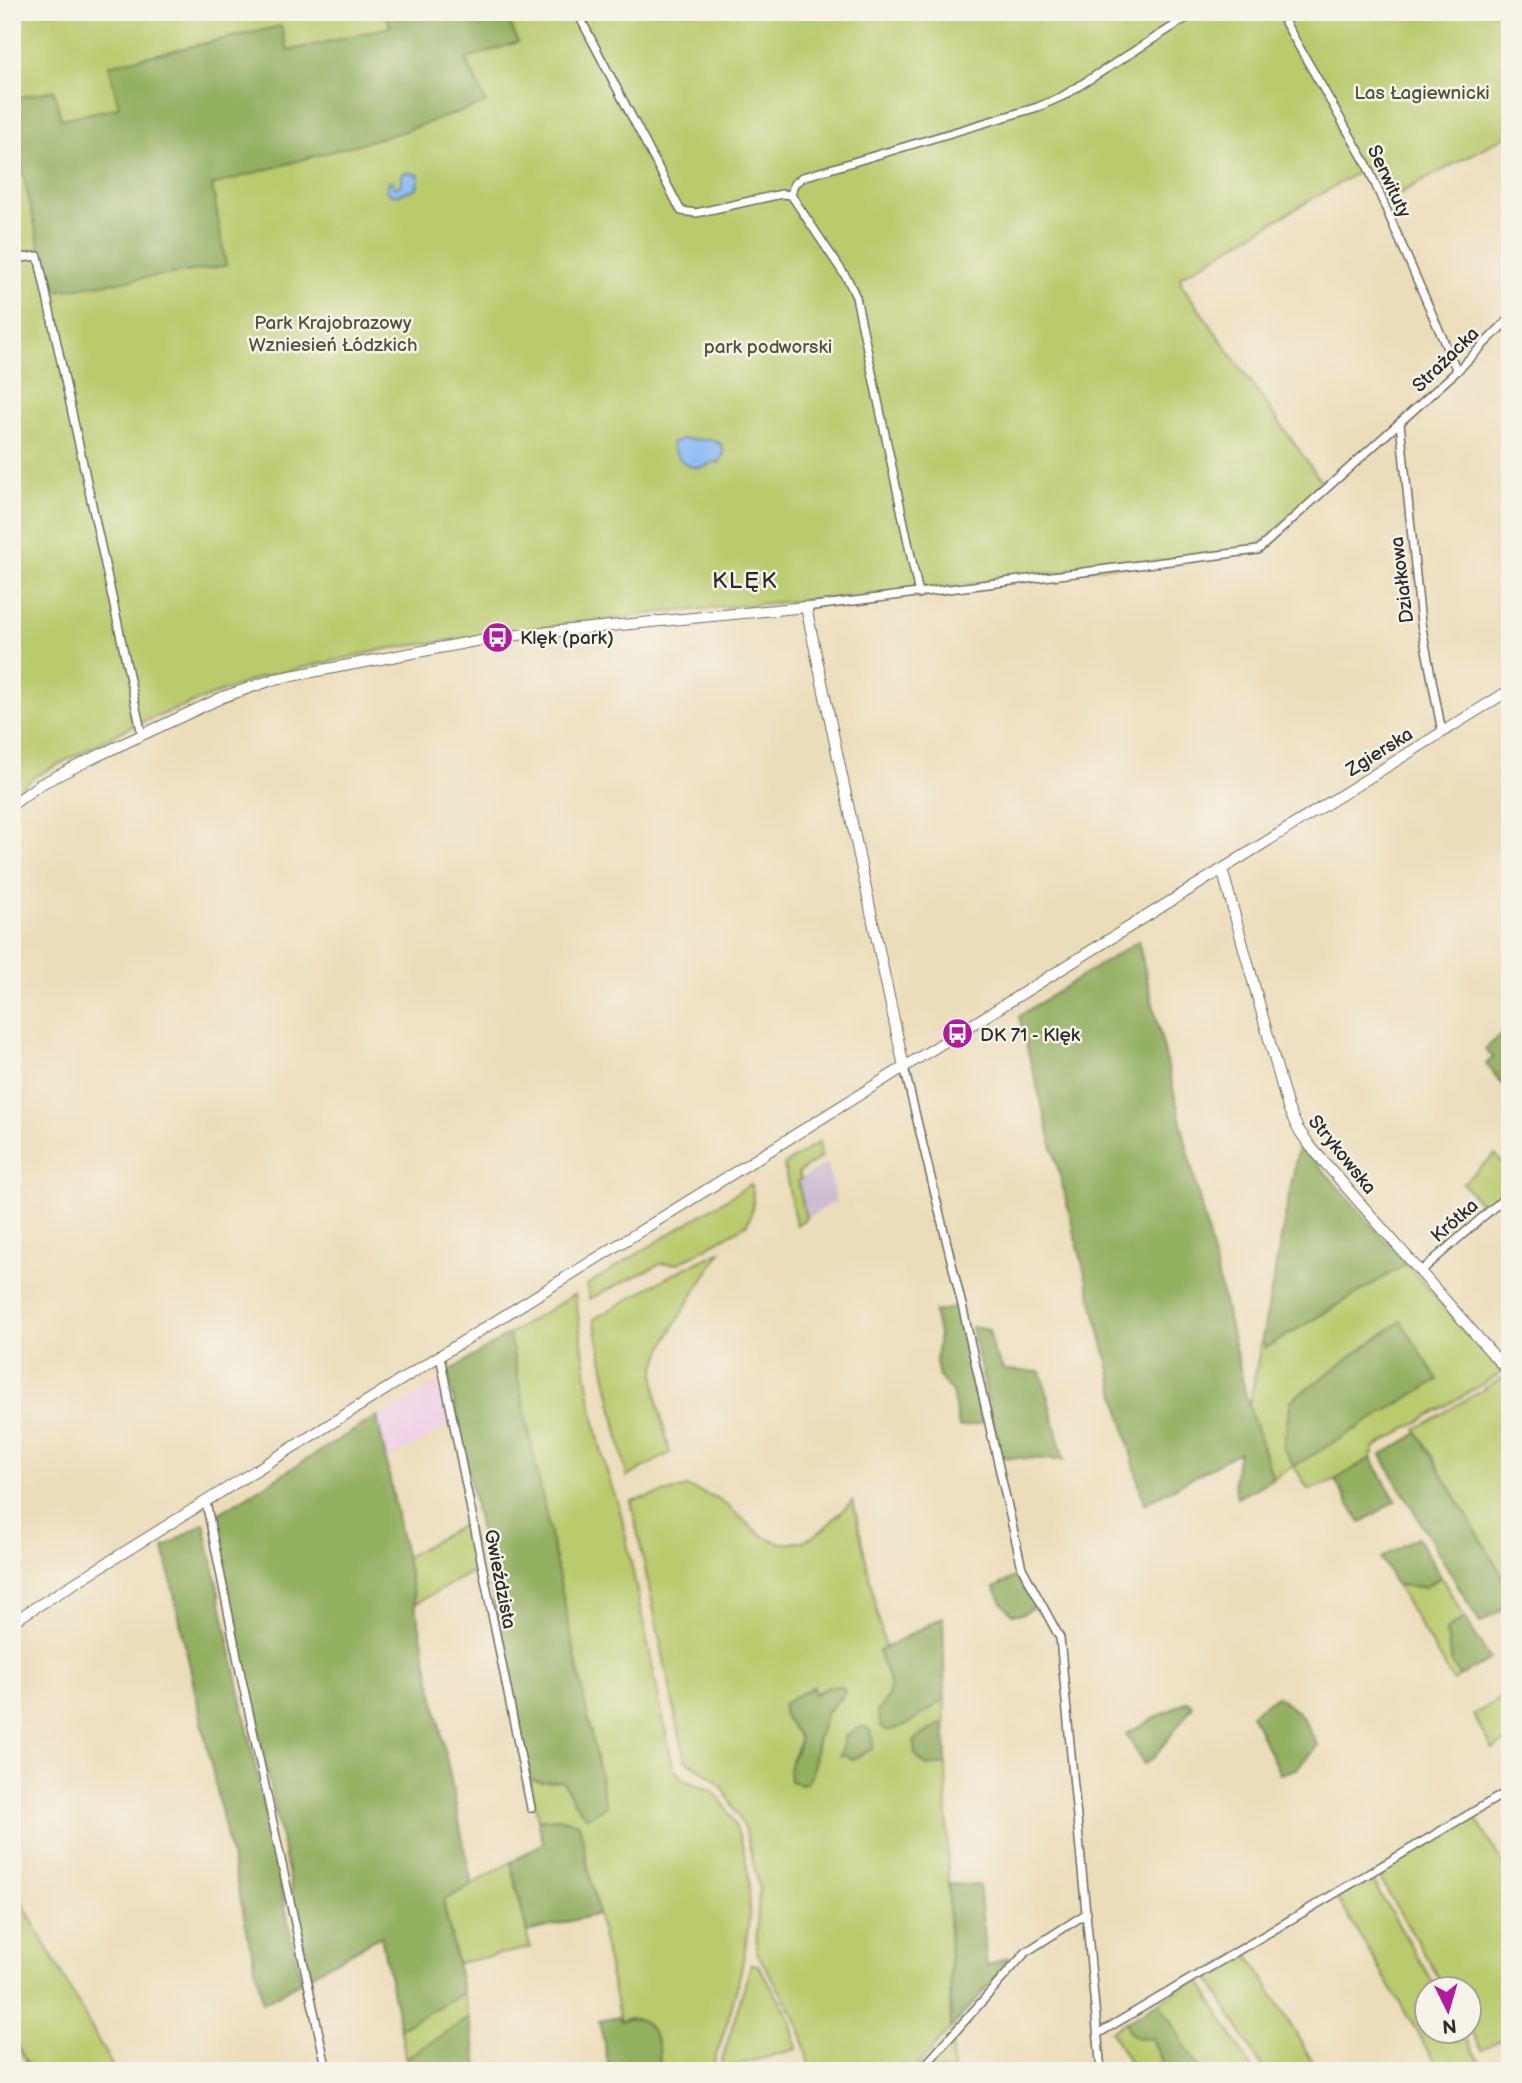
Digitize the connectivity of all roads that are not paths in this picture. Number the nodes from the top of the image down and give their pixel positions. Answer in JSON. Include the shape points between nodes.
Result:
{"nodes":[{"id":1,"x":577,"y":12,"type":"edge"},
{"id":2,"x":1196,"y":12,"type":"edge"},
{"id":3,"x":1279,"y":12,"type":"edge"},
{"id":4,"x":791,"y":195,"type":"junction"},
{"id":5,"x":12,"y":258,"type":"edge"},
{"id":6,"x":1510,"y":318,"type":"edge"},
{"id":7,"x":1457,"y":371,"type":"junction"},
{"id":8,"x":1400,"y":423,"type":"junction"},
{"id":9,"x":919,"y":594,"type":"junction"},
{"id":10,"x":806,"y":607,"type":"junction"},
{"id":11,"x":1510,"y":690,"type":"edge"},
{"id":12,"x":1442,"y":732,"type":"junction"},
{"id":13,"x":142,"y":735,"type":"junction"},
{"id":14,"x":12,"y":806,"type":"edge"},
{"id":15,"x":1222,"y":869,"type":"junction"},
{"id":16,"x":904,"y":1067,"type":"junction"},
{"id":17,"x":1510,"y":1193,"type":"edge"},
{"id":18,"x":1420,"y":1272,"type":"junction"},
{"id":19,"x":440,"y":1356,"type":"junction"},
{"id":20,"x":1510,"y":1374,"type":"edge"},
{"id":21,"x":206,"y":1502,"type":"junction"},
{"id":22,"x":12,"y":1622,"type":"edge"},
{"id":23,"x":1510,"y":1790,"type":"edge"},
{"id":24,"x":531,"y":1808,"type":"dead end"},
{"id":25,"x":1087,"y":1913,"type":"junction"},
{"id":26,"x":1099,"y":2034,"type":"junction"},
{"id":27,"x":327,"y":2071,"type":"edge"},
{"id":28,"x":920,"y":2071,"type":"edge"},
{"id":29,"x":1101,"y":2071,"type":"edge"}],
"edges":[{"from":1,"to":4,"type":"street","via":[[681,211],[696,213]]},
{"from":2,"to":4,"type":"street","via":[[1050,102],[803,177],[794,184]]},
{"from":3,"to":7,"type":"street","name":"Serwituty","via":[[1366,163]]},
{"from":4,"to":9,"type":"street","via":[[856,297]]},
{"from":5,"to":13,"type":"street","via":[[38,256]]},
{"from":6,"to":7,"type":"street","name":"Strażacka"},
{"from":7,"to":8,"type":"street","name":"Strażacka"},
{"from":8,"to":9,"type":"street","name":"Strażacka","via":[[1258,550]]},
{"from":8,"to":12,"type":"street","name":"Działkowa","via":[[1421,623]]},
{"from":9,"to":10,"type":"street","name":"Strażacka"},
{"from":10,"to":13,"type":"street","via":[[530,633],[392,656],[258,683]]},
{"from":10,"to":16,"type":"street"},
{"from":11,"to":12,"type":"street","name":"Zgierska"},
{"from":12,"to":15,"type":"street","name":"Zgierska"},
{"from":13,"to":14,"type":"street","via":[[51,778]]},
{"from":15,"to":16,"type":"street","name":"Zgierska"},
{"from":15,"to":18,"type":"street","name":"Strykowska","via":[[1293,1119],[1311,1147]]},
{"from":16,"to":19,"type":"street","name":"Zgierska"},
{"from":16,"to":25,"type":"street","via":[[1021,1567],[1060,1638]]},
{"from":17,"to":18,"type":"street","name":"Krótka"},
{"from":18,"to":20,"type":"street","name":"Strykowska"},
{"from":19,"to":21,"type":"street","name":"Zgierska"},
{"from":19,"to":24,"type":"street","name":"Gwieździsta"},
{"from":21,"to":22,"type":"street","name":"Zgierska"},
{"from":21,"to":27,"type":"street"},
{"from":23,"to":26,"type":"street"},
{"from":25,"to":26,"type":"street"},
{"from":25,"to":28,"type":"street","via":[[1026,1952]]},
{"from":26,"to":29,"type":"street"}]}
